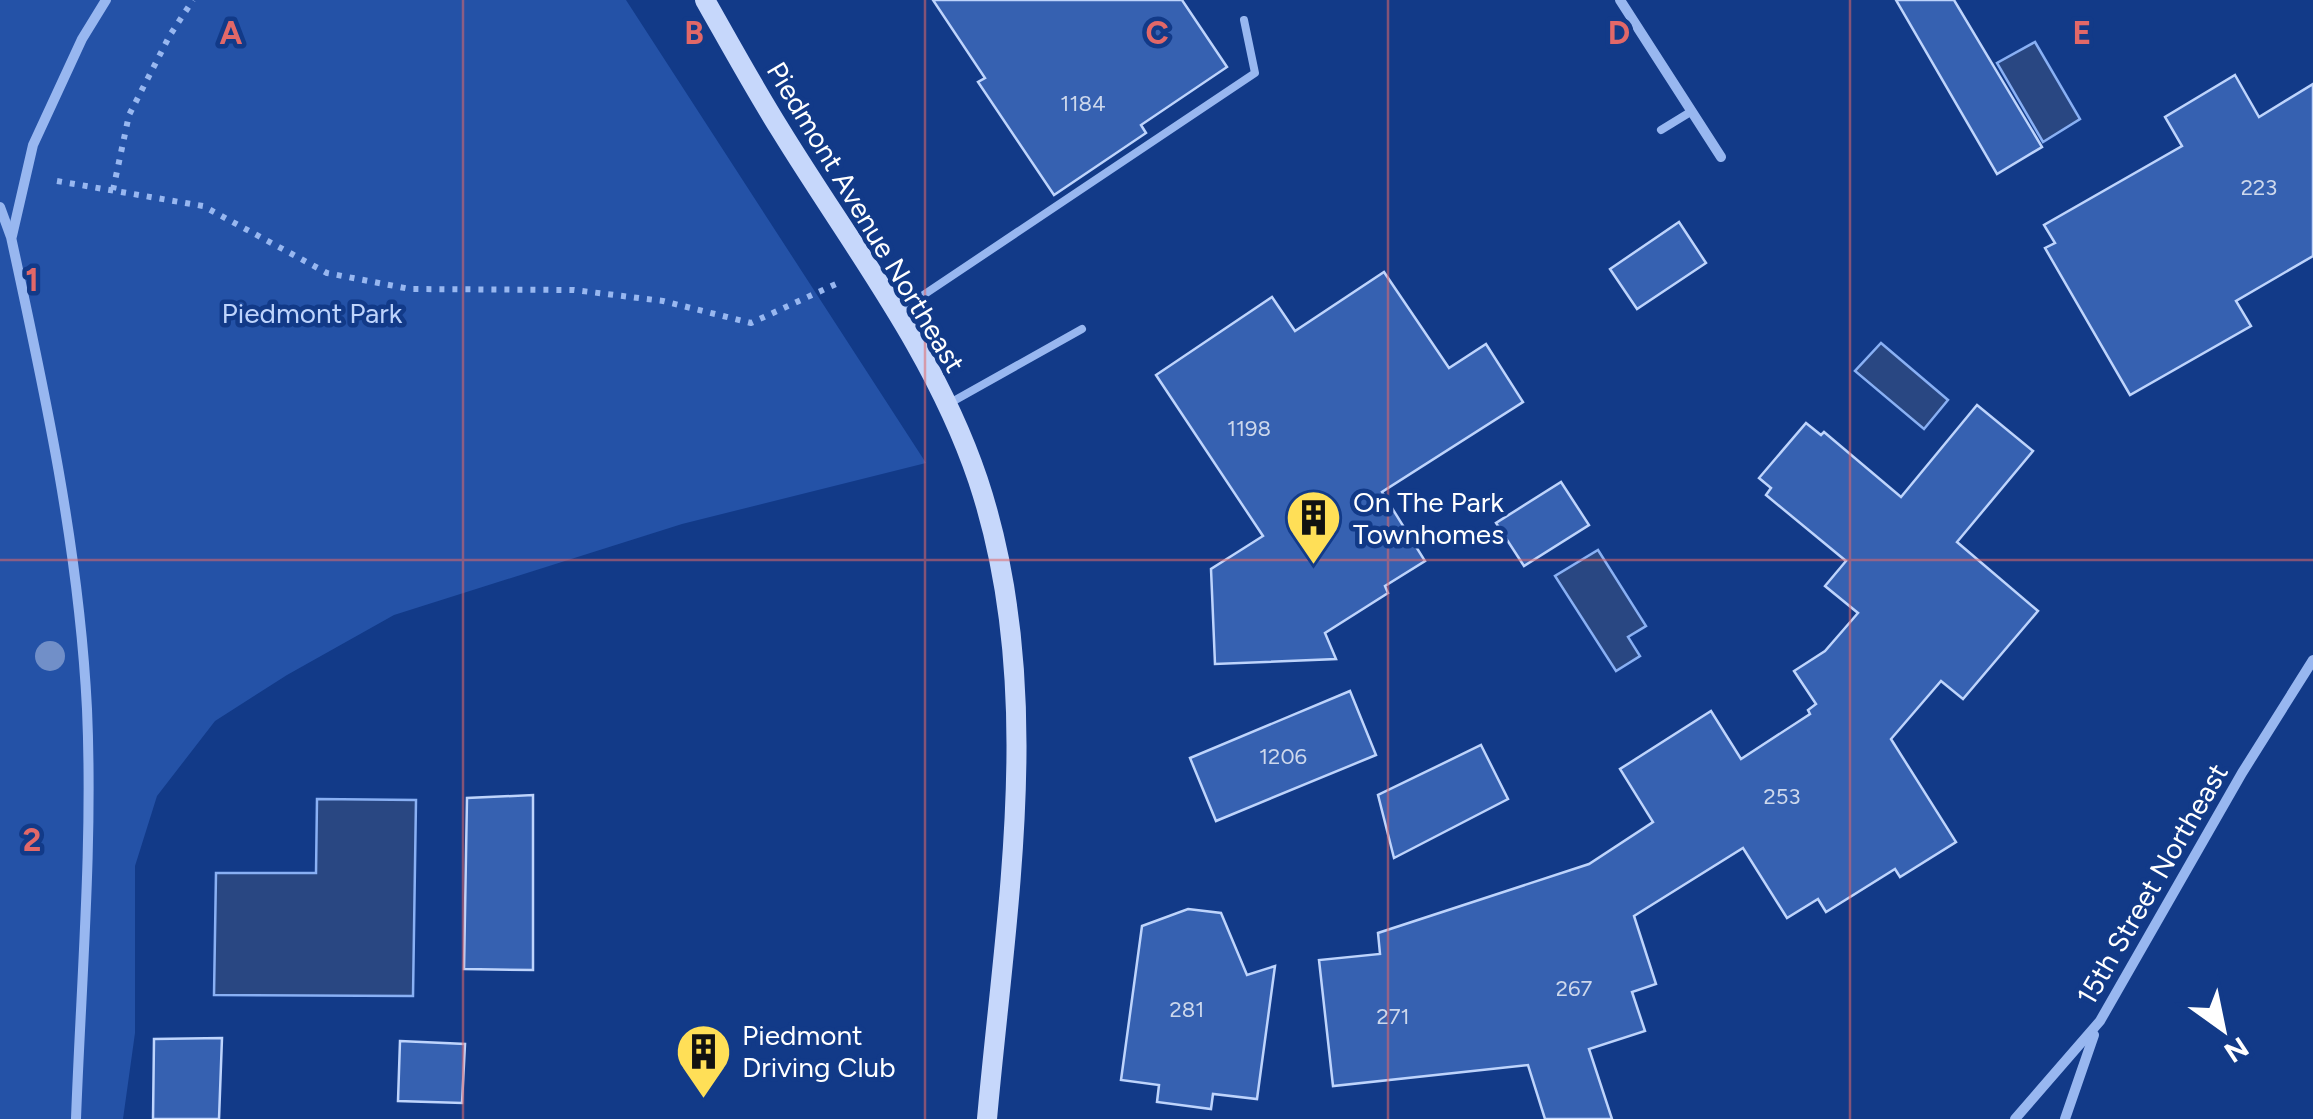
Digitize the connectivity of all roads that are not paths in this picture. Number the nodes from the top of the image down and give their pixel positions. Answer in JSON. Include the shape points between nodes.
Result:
{"nodes":[{"id":1,"x":106,"y":0,"type":"edge"},
{"id":2,"x":705,"y":0,"type":"edge"},
{"id":3,"x":1620,"y":0,"type":"edge"},
{"id":4,"x":1244,"y":20,"type":"dead end"},
{"id":5,"x":1692,"y":111,"type":"junction"},
{"id":6,"x":1661,"y":130,"type":"dead end"},
{"id":7,"x":1722,"y":156,"type":"dead end"},
{"id":8,"x":0,"y":207,"type":"edge"},
{"id":9,"x":12,"y":237,"type":"junction"},
{"id":10,"x":898,"y":312,"type":"junction"},
{"id":11,"x":1082,"y":329,"type":"dead end"},
{"id":12,"x":946,"y":405,"type":"junction"},
{"id":13,"x":2313,"y":660,"type":"edge"},
{"id":14,"x":2100,"y":1021,"type":"junction"},
{"id":15,"x":76,"y":1119,"type":"edge"},
{"id":16,"x":987,"y":1119,"type":"edge"},
{"id":17,"x":2014,"y":1119,"type":"edge"},
{"id":18,"x":2064,"y":1119,"type":"edge"}],
"edges":[{"from":1,"to":9,"type":"street","via":[[41,127]]},
{"from":2,"to":10,"type":"main road","name":"Piedmont Avenue Northeast","via":[[780,131]]},
{"from":3,"to":5,"type":"street"},
{"from":4,"to":10,"type":"lane","via":[[1255,73]]},
{"from":5,"to":6,"type":"lane"},
{"from":5,"to":7,"type":"street"},
{"from":8,"to":9,"type":"street"},
{"from":9,"to":15,"type":"street","via":[[61,473],[87,708]]},
{"from":10,"to":12,"type":"main road","name":"Piedmont Avenue Northeast"},
{"from":11,"to":12,"type":"lane"},
{"from":12,"to":16,"type":"main road","name":"Piedmont Avenue Northeast","via":[[978,481],[1014,649],[1018,775]]},
{"from":13,"to":14,"type":"street","name":"15th Street Northeast"},
{"from":14,"to":17,"type":"street","name":"15th Street Northeast"},
{"from":14,"to":18,"type":"street"}]}
